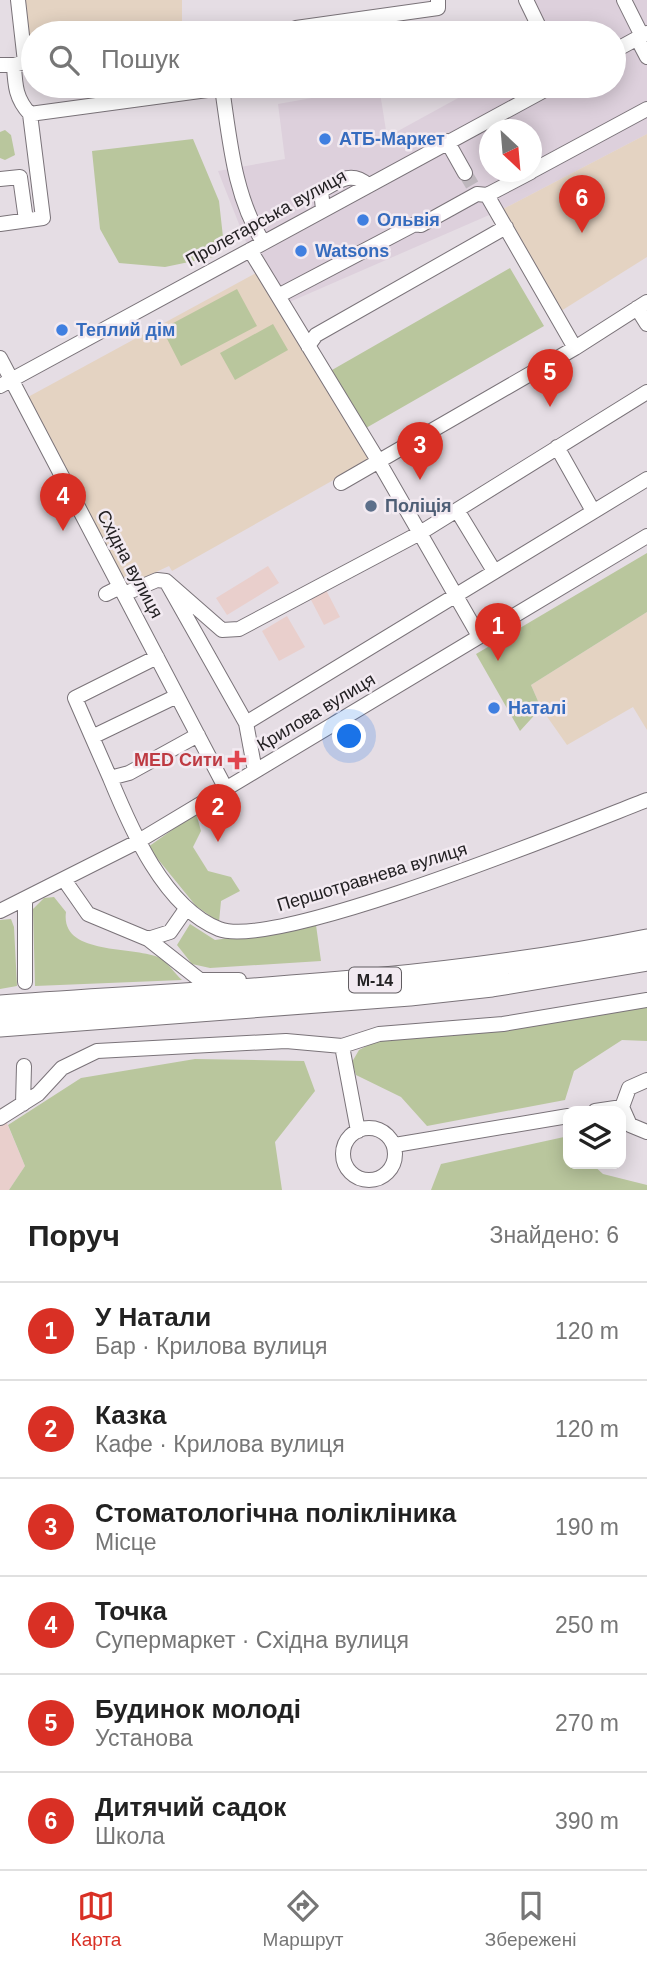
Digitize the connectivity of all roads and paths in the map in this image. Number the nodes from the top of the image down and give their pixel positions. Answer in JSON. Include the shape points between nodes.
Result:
{"nodes":[{"id":1,"x":18,"y":0,"type":"edge"},
{"id":2,"x":438,"y":0,"type":"edge"},
{"id":3,"x":526,"y":0,"type":"edge"},
{"id":4,"x":624,"y":0,"type":"edge"},
{"id":5,"x":346,"y":21,"type":"edge"},
{"id":6,"x":536,"y":21,"type":"edge"},
{"id":7,"x":21,"y":27,"type":"edge"},
{"id":8,"x":642,"y":36,"type":"edge"},
{"id":9,"x":626,"y":45,"type":"edge"},
{"id":10,"x":647,"y":57,"type":"edge"},
{"id":11,"x":7,"y":65,"type":"edge"},
{"id":12,"x":148,"y":98,"type":"edge"},
{"id":13,"x":224,"y":98,"type":"edge"},
{"id":14,"x":529,"y":98,"type":"edge"},
{"id":15,"x":642,"y":112,"type":"edge"},
{"id":16,"x":30,"y":114,"type":"junction"},
{"id":17,"x":647,"y":126,"type":"edge"},
{"id":18,"x":447,"y":141,"type":"junction"},
{"id":19,"x":542,"y":165,"type":"edge"},
{"id":20,"x":465,"y":173,"type":"tunnel mouth"},
{"id":21,"x":0,"y":180,"type":"edge"},
{"id":22,"x":505,"y":182,"type":"edge"},
{"id":23,"x":479,"y":193,"type":"junction"},
{"id":24,"x":26,"y":220,"type":"junction"},
{"id":25,"x":0,"y":223,"type":"edge"},
{"id":26,"x":506,"y":227,"type":"junction"},
{"id":27,"x":257,"y":246,"type":"junction"},
{"id":28,"x":278,"y":296,"type":"junction"},
{"id":29,"x":642,"y":305,"type":"edge"},
{"id":30,"x":647,"y":324,"type":"edge"},
{"id":31,"x":308,"y":346,"type":"junction"},
{"id":32,"x":575,"y":348,"type":"junction"},
{"id":33,"x":0,"y":358,"type":"edge"},
{"id":34,"x":5,"y":383,"type":"edge"},
{"id":35,"x":647,"y":392,"type":"edge"},
{"id":36,"x":556,"y":447,"type":"junction"},
{"id":37,"x":379,"y":462,"type":"junction"},
{"id":38,"x":647,"y":479,"type":"edge"},
{"id":39,"x":341,"y":482,"type":"dead end"},
{"id":40,"x":457,"y":510,"type":"junction"},
{"id":41,"x":593,"y":511,"type":"junction"},
{"id":42,"x":420,"y":533,"type":"junction"},
{"id":43,"x":647,"y":537,"type":"edge"},
{"id":44,"x":494,"y":571,"type":"junction"},
{"id":45,"x":166,"y":581,"type":"junction"},
{"id":46,"x":122,"y":591,"type":"junction"},
{"id":47,"x":106,"y":594,"type":"dead end"},
{"id":48,"x":456,"y":594,"type":"junction"},
{"id":49,"x":479,"y":636,"type":"junction"},
{"id":50,"x":157,"y":657,"type":"junction"},
{"id":51,"x":177,"y":696,"type":"junction"},
{"id":52,"x":246,"y":723,"type":"junction"},
{"id":53,"x":198,"y":735,"type":"junction"},
{"id":54,"x":92,"y":737,"type":"junction"},
{"id":55,"x":255,"y":771,"type":"junction"},
{"id":56,"x":110,"y":778,"type":"junction"},
{"id":57,"x":226,"y":789,"type":"junction"},
{"id":58,"x":647,"y":800,"type":"edge"},
{"id":59,"x":137,"y":842,"type":"junction"},
{"id":60,"x":65,"y":881,"type":"junction"},
{"id":61,"x":24,"y":900,"type":"junction"},
{"id":62,"x":186,"y":909,"type":"junction"},
{"id":63,"x":0,"y":911,"type":"edge"},
{"id":64,"x":148,"y":939,"type":"junction"},
{"id":65,"x":647,"y":940,"type":"edge"},
{"id":66,"x":647,"y":960,"type":"edge"},
{"id":67,"x":25,"y":982,"type":"dead end"},
{"id":68,"x":327,"y":983,"type":"junction"},
{"id":69,"x":0,"y":998,"type":"edge"},
{"id":70,"x":101,"y":999,"type":"junction"},
{"id":71,"x":647,"y":1000,"type":"edge"},
{"id":72,"x":0,"y":1006,"type":"edge"},
{"id":73,"x":0,"y":1026,"type":"edge"},
{"id":74,"x":342,"y":1046,"type":"junction"},
{"id":75,"x":24,"y":1066,"type":"dead end"},
{"id":76,"x":647,"y":1080,"type":"edge"},
{"id":77,"x":23,"y":1104,"type":"junction"},
{"id":78,"x":622,"y":1106,"type":"edge"},
{"id":79,"x":626,"y":1116,"type":"edge"},
{"id":80,"x":563,"y":1117,"type":"edge"},
{"id":81,"x":0,"y":1118,"type":"edge"},
{"id":82,"x":358,"y":1130,"type":"junction"},
{"id":83,"x":647,"y":1132,"type":"edge"},
{"id":84,"x":394,"y":1145,"type":"junction"}],
"edges":[{"from":1,"to":7,"type":"street"},
{"from":2,"to":5,"type":"street","via":[[439,8]]},
{"from":3,"to":6,"type":"street"},
{"from":4,"to":8,"type":"street"},
{"from":8,"to":9,"type":"street"},
{"from":8,"to":10,"type":"street"},
{"from":11,"to":16,"type":"street","via":[[19,102]]},
{"from":12,"to":16,"type":"street"},
{"from":13,"to":27,"type":"street","via":[[238,186]]},
{"from":14,"to":18,"type":"street","name":"Пролетарська вулиця"},
{"from":15,"to":17,"type":"street"},
{"from":15,"to":19,"type":"street"},
{"from":16,"to":24,"type":"street","via":[[43,218]]},
{"from":18,"to":20,"type":"street"},
{"from":18,"to":27,"type":"street","name":"Пролетарська вулиця"},
{"from":21,"to":24,"type":"street","via":[[20,177]]},
{"from":22,"to":23,"type":"street"},
{"from":23,"to":26,"type":"street"},
{"from":23,"to":28,"type":"street"},
{"from":24,"to":25,"type":"street"},
{"from":26,"to":31,"type":"street","via":[[316,335]]},
{"from":26,"to":32,"type":"street"},
{"from":27,"to":28,"type":"street"},
{"from":27,"to":34,"type":"street","name":"Пролетарська вулиця"},
{"from":28,"to":31,"type":"street"},
{"from":29,"to":30,"type":"street"},
{"from":29,"to":32,"type":"street"},
{"from":31,"to":37,"type":"street"},
{"from":32,"to":37,"type":"street"},
{"from":33,"to":34,"type":"street","name":"Східна вулиця"},
{"from":34,"to":46,"type":"street","name":"Східна вулиця"},
{"from":35,"to":36,"type":"street"},
{"from":36,"to":40,"type":"street"},
{"from":36,"to":41,"type":"street"},
{"from":37,"to":39,"type":"street"},
{"from":37,"to":42,"type":"street"},
{"from":38,"to":41,"type":"street"},
{"from":40,"to":42,"type":"street"},
{"from":40,"to":44,"type":"street"},
{"from":41,"to":44,"type":"street"},
{"from":42,"to":45,"type":"street","via":[[239,629],[222,629]]},
{"from":42,"to":48,"type":"street"},
{"from":43,"to":49,"type":"street","name":"Крилова вулиця"},
{"from":44,"to":48,"type":"street"},
{"from":45,"to":46,"type":"street"},
{"from":45,"to":52,"type":"street"},
{"from":46,"to":47,"type":"street"},
{"from":46,"to":50,"type":"street","name":"Східна вулиця"},
{"from":48,"to":49,"type":"street"},
{"from":48,"to":52,"type":"street"},
{"from":49,"to":55,"type":"street","name":"Крилова вулиця"},
{"from":50,"to":51,"type":"street","name":"Східна вулиця"},
{"from":50,"to":54,"type":"street","name":"Першотравнева вулиця","via":[[75,698]]},
{"from":51,"to":53,"type":"street","name":"Східна вулиця"},
{"from":51,"to":54,"type":"street"},
{"from":52,"to":55,"type":"street"},
{"from":53,"to":56,"type":"street","via":[[129,773]]},
{"from":53,"to":57,"type":"street","name":"Східна вулиця"},
{"from":54,"to":56,"type":"street","name":"Першотравнева вулиця"},
{"from":55,"to":57,"type":"street","name":"Крилова вулиця"},
{"from":56,"to":59,"type":"street","name":"Першотравнева вулиця"},
{"from":57,"to":59,"type":"street","name":"Крилова вулиця"},
{"from":58,"to":62,"type":"street","name":"Першотравнева вулиця","via":[[469,868],[336,912],[259,931],[231,932]]},
{"from":59,"to":60,"type":"street","name":"Крилова вулиця"},
{"from":59,"to":62,"type":"street","name":"Першотравнева вулиця"},
{"from":60,"to":61,"type":"street","name":"Крилова вулиця"},
{"from":60,"to":64,"type":"street","via":[[88,914]]},
{"from":61,"to":63,"type":"street","name":"Крилова вулиця"},
{"from":61,"to":67,"type":"street"},
{"from":62,"to":64,"type":"street","via":[[170,932]]},
{"from":64,"to":68,"type":"street","via":[[200,980],[300,976]]},
{"from":65,"to":68,"type":"highway","number":"М-14","via":[[485,969]]},
{"from":66,"to":73,"type":"highway","number":"М-14","via":[[410,996]]},
{"from":68,"to":70,"type":"highway","number":"М-14"},
{"from":69,"to":70,"type":"highway","via":[[68,995]]},
{"from":70,"to":72,"type":"highway","number":"М-14"},
{"from":71,"to":74,"type":"street","via":[[503,1024],[379,1034]]},
{"from":74,"to":77,"type":"street","via":[[286,1041],[97,1051],[62,1068]]},
{"from":74,"to":82,"type":"street"},
{"from":75,"to":77,"type":"street"},
{"from":76,"to":78,"type":"street","via":[[629,1088]]},
{"from":77,"to":81,"type":"street"},
{"from":79,"to":83,"type":"street","via":[[630,1125]]},
{"from":80,"to":84,"type":"street"},
{"from":82,"to":84,"type":"street","via":[[381,1130]]},
{"from":82,"to":84,"type":"street","via":[[346,1143],[343,1156],[358,1178],[384,1176],[396,1159]]}]}
